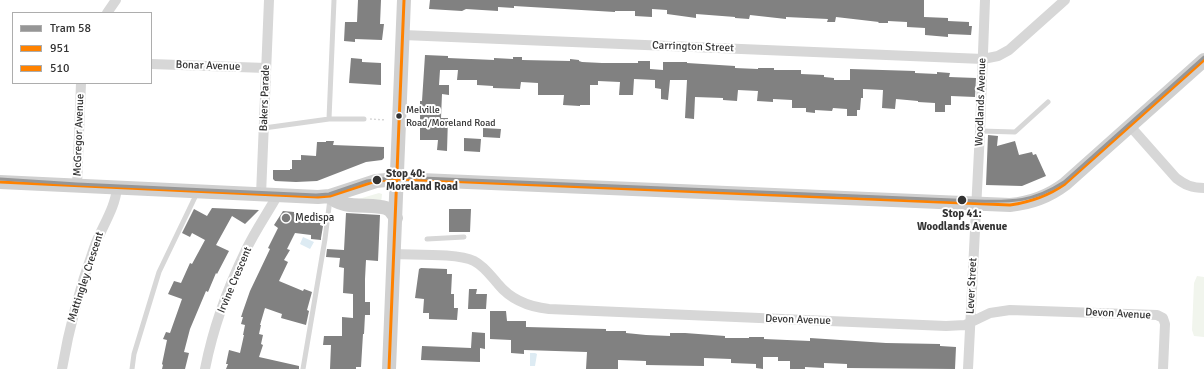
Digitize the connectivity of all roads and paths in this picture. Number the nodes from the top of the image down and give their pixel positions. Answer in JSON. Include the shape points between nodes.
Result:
{"nodes":[{"id":1,"x":116,"y":0,"type":"edge"},
{"id":2,"x":269,"y":0,"type":"edge"},
{"id":3,"x":334,"y":0,"type":"edge"},
{"id":4,"x":404,"y":0,"type":"edge"},
{"id":5,"x":985,"y":0,"type":"edge"},
{"id":6,"x":1065,"y":0,"type":"edge"},
{"id":7,"x":108,"y":12,"type":"edge"},
{"id":8,"x":403,"y":35,"type":"junction"},
{"id":9,"x":983,"y":59,"type":"junction"},
{"id":10,"x":1204,"y":60,"type":"edge"},
{"id":11,"x":152,"y":64,"type":"edge"},
{"id":12,"x":266,"y":68,"type":"junction"},
{"id":13,"x":81,"y":84,"type":"edge"},
{"id":14,"x":1048,"y":102,"type":"dead end"},
{"id":15,"x":329,"y":119,"type":"junction"},
{"id":16,"x":364,"y":119,"type":"joint"},
{"id":17,"x":386,"y":120,"type":"dead end"},
{"id":18,"x":1130,"y":126,"type":"junction"},
{"id":19,"x":264,"y":128,"type":"junction"},
{"id":20,"x":980,"y":131,"type":"junction"},
{"id":21,"x":397,"y":179,"type":"junction"},
{"id":22,"x":0,"y":182,"type":"edge"},
{"id":23,"x":77,"y":186,"type":"junction"},
{"id":24,"x":117,"y":188,"type":"junction"},
{"id":25,"x":1204,"y":188,"type":"edge"},
{"id":26,"x":198,"y":192,"type":"junction"},
{"id":27,"x":262,"y":195,"type":"junction"},
{"id":28,"x":277,"y":196,"type":"junction"},
{"id":29,"x":330,"y":196,"type":"junction"},
{"id":30,"x":976,"y":203,"type":"junction"},
{"id":31,"x":396,"y":218,"type":"junction"},
{"id":32,"x":464,"y":238,"type":"dead end"},
{"id":33,"x":427,"y":239,"type":"dead end"},
{"id":34,"x":394,"y":254,"type":"junction"},
{"id":35,"x":970,"y":322,"type":"junction"},
{"id":36,"x":62,"y":369,"type":"edge"},
{"id":37,"x":132,"y":369,"type":"edge"},
{"id":38,"x":205,"y":369,"type":"edge"},
{"id":39,"x":303,"y":369,"type":"edge"},
{"id":40,"x":389,"y":369,"type":"edge"},
{"id":41,"x":968,"y":369,"type":"edge"},
{"id":42,"x":1163,"y":369,"type":"edge"}],
"edges":[{"from":1,"to":7,"type":"street"},
{"from":2,"to":12,"type":"street","name":"Bakers Parade"},
{"from":3,"to":15,"type":"lane"},
{"from":4,"to":8,"type":"main road"},
{"from":5,"to":9,"type":"street","name":"Woodlands Avenue"},
{"from":6,"to":9,"type":"street","name":"Carrington Street","via":[[1009,50],[998,56]]},
{"from":8,"to":9,"type":"street","name":"Carrington Street"},
{"from":8,"to":21,"type":"main road"},
{"from":9,"to":20,"type":"street","name":"Woodlands Avenue"},
{"from":10,"to":18,"type":"main road"},
{"from":11,"to":12,"type":"street","name":"Bonar Avenue"},
{"from":12,"to":19,"type":"street","name":"Bakers Parade"},
{"from":13,"to":23,"type":"street","name":"McGregor Avenue"},
{"from":14,"to":20,"type":"lane","via":[[1015,132]]},
{"from":15,"to":16,"type":"lane"},
{"from":15,"to":19,"type":"lane"},
{"from":16,"to":17,"type":"path"},
{"from":18,"to":25,"type":"street","via":[[1183,184],[1192,188]]},
{"from":18,"to":30,"type":"main road","via":[[1065,184],[1045,197],[1010,205]]},
{"from":19,"to":27,"type":"street","name":"Bakers Parade"},
{"from":20,"to":30,"type":"street","name":"Woodlands Avenue"},
{"from":21,"to":29,"type":"main road","via":[[376,181]]},
{"from":21,"to":30,"type":"main road"},
{"from":21,"to":31,"type":"main road"},
{"from":22,"to":23,"type":"main road"},
{"from":23,"to":24,"type":"main road"},
{"from":24,"to":26,"type":"main road"},
{"from":24,"to":36,"type":"street","name":"Mattingley Crescent","via":[[115,200],[86,269],[72,318]]},
{"from":26,"to":27,"type":"main road"},
{"from":26,"to":37,"type":"lane","via":[[159,272],[134,354]]},
{"from":27,"to":28,"type":"main road"},
{"from":28,"to":29,"type":"main road"},
{"from":28,"to":38,"type":"street","name":"Irvine Crescent","via":[[246,250],[235,276],[216,326]]},
{"from":29,"to":31,"type":"main road","via":[[350,206],[386,208]]},
{"from":29,"to":39,"type":"lane"},
{"from":30,"to":35,"type":"street","name":"Lever Street"},
{"from":31,"to":34,"type":"main road"},
{"from":32,"to":33,"type":"lane"},
{"from":34,"to":35,"type":"street","name":"Devon Avenue","via":[[458,257],[472,261],[487,271],[501,288],[513,297],[532,306],[549,309],[946,326],[965,325]]},
{"from":34,"to":40,"type":"main road"},
{"from":35,"to":41,"type":"street","name":"Lever Street"},
{"from":35,"to":42,"type":"street","name":"Devon Avenue","via":[[994,312],[1018,309],[1157,316],[1164,318],[1165,324]]}]}
